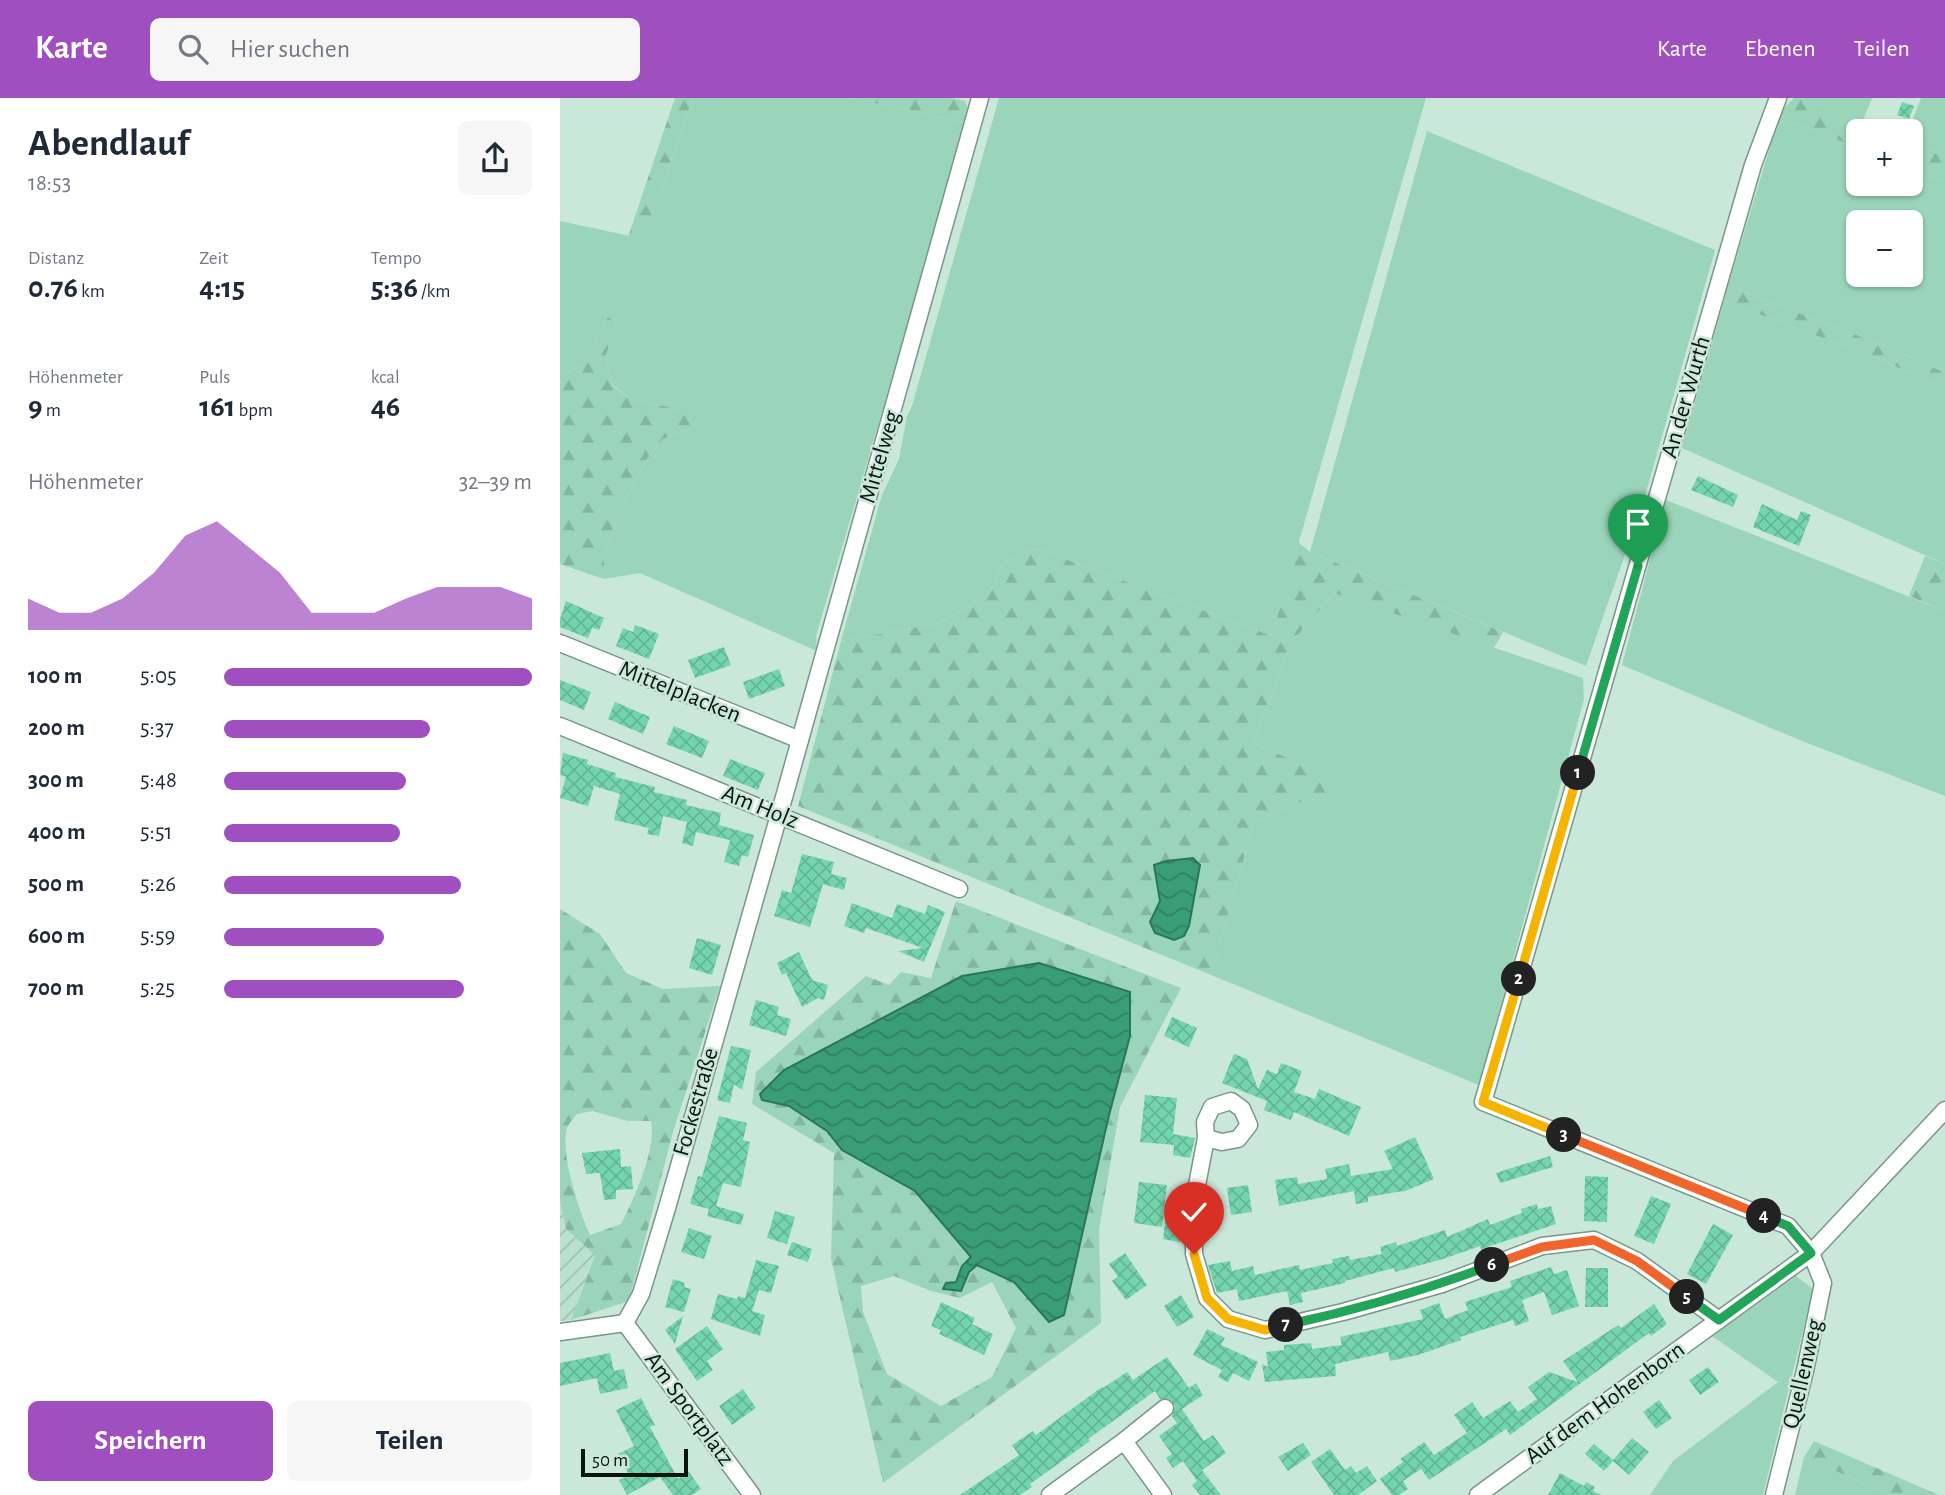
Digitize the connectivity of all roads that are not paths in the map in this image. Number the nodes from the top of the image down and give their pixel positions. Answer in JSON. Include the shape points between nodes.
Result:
{"nodes":[{"id":1,"x":980,"y":98,"type":"edge"},
{"id":2,"x":1778,"y":98,"type":"edge"},
{"id":3,"x":560,"y":643,"type":"edge"},
{"id":4,"x":560,"y":726,"type":"edge"},
{"id":5,"x":800,"y":740,"type":"junction"},
{"id":6,"x":779,"y":815,"type":"junction"},
{"id":7,"x":959,"y":888,"type":"dead end"},
{"id":8,"x":1945,"y":1110,"type":"edge"},
{"id":9,"x":1206,"y":1138,"type":"dead end"},
{"id":10,"x":1811,"y":1253,"type":"junction"},
{"id":11,"x":1719,"y":1320,"type":"junction"},
{"id":12,"x":625,"y":1323,"type":"junction"},
{"id":13,"x":560,"y":1332,"type":"edge"},
{"id":14,"x":1165,"y":1408,"type":"dead end"},
{"id":15,"x":1124,"y":1441,"type":"junction"},
{"id":16,"x":752,"y":1495,"type":"edge"},
{"id":17,"x":1050,"y":1495,"type":"edge"},
{"id":18,"x":1163,"y":1495,"type":"edge"},
{"id":19,"x":1478,"y":1495,"type":"edge"},
{"id":20,"x":1774,"y":1495,"type":"edge"}],
"edges":[{"from":1,"to":5,"type":"street","name":"Mittelweg"},
{"from":2,"to":10,"type":"street","name":"An der Wurth","via":[[1753,165],[1483,1102],[1788,1226]]},
{"from":3,"to":5,"type":"street","name":"Mittelplacken"},
{"from":4,"to":6,"type":"street","name":"Am Holz"},
{"from":5,"to":6,"type":"street","name":"Mittelweg"},
{"from":6,"to":7,"type":"street","name":"Am Holz"},
{"from":6,"to":12,"type":"street","name":"Fockestraße","via":[[642,1294]]},
{"from":8,"to":10,"type":"street","name":"Auf dem Hohenborn"},
{"from":9,"to":11,"type":"street","via":[[1194,1202],[1194,1254],[1207,1298],[1228,1319],[1265,1330],[1442,1284],[1542,1247],[1594,1240],[1637,1261]]},
{"from":10,"to":11,"type":"street","name":"Auf dem Hohenborn"},
{"from":10,"to":20,"type":"street","name":"Quellenweg","via":[[1823,1283]]},
{"from":11,"to":19,"type":"street","name":"Auf dem Hohenborn"},
{"from":12,"to":13,"type":"street"},
{"from":12,"to":16,"type":"street","name":"Am Sportplatz"},
{"from":14,"to":15,"type":"street"},
{"from":15,"to":17,"type":"street"},
{"from":15,"to":18,"type":"street"}]}
